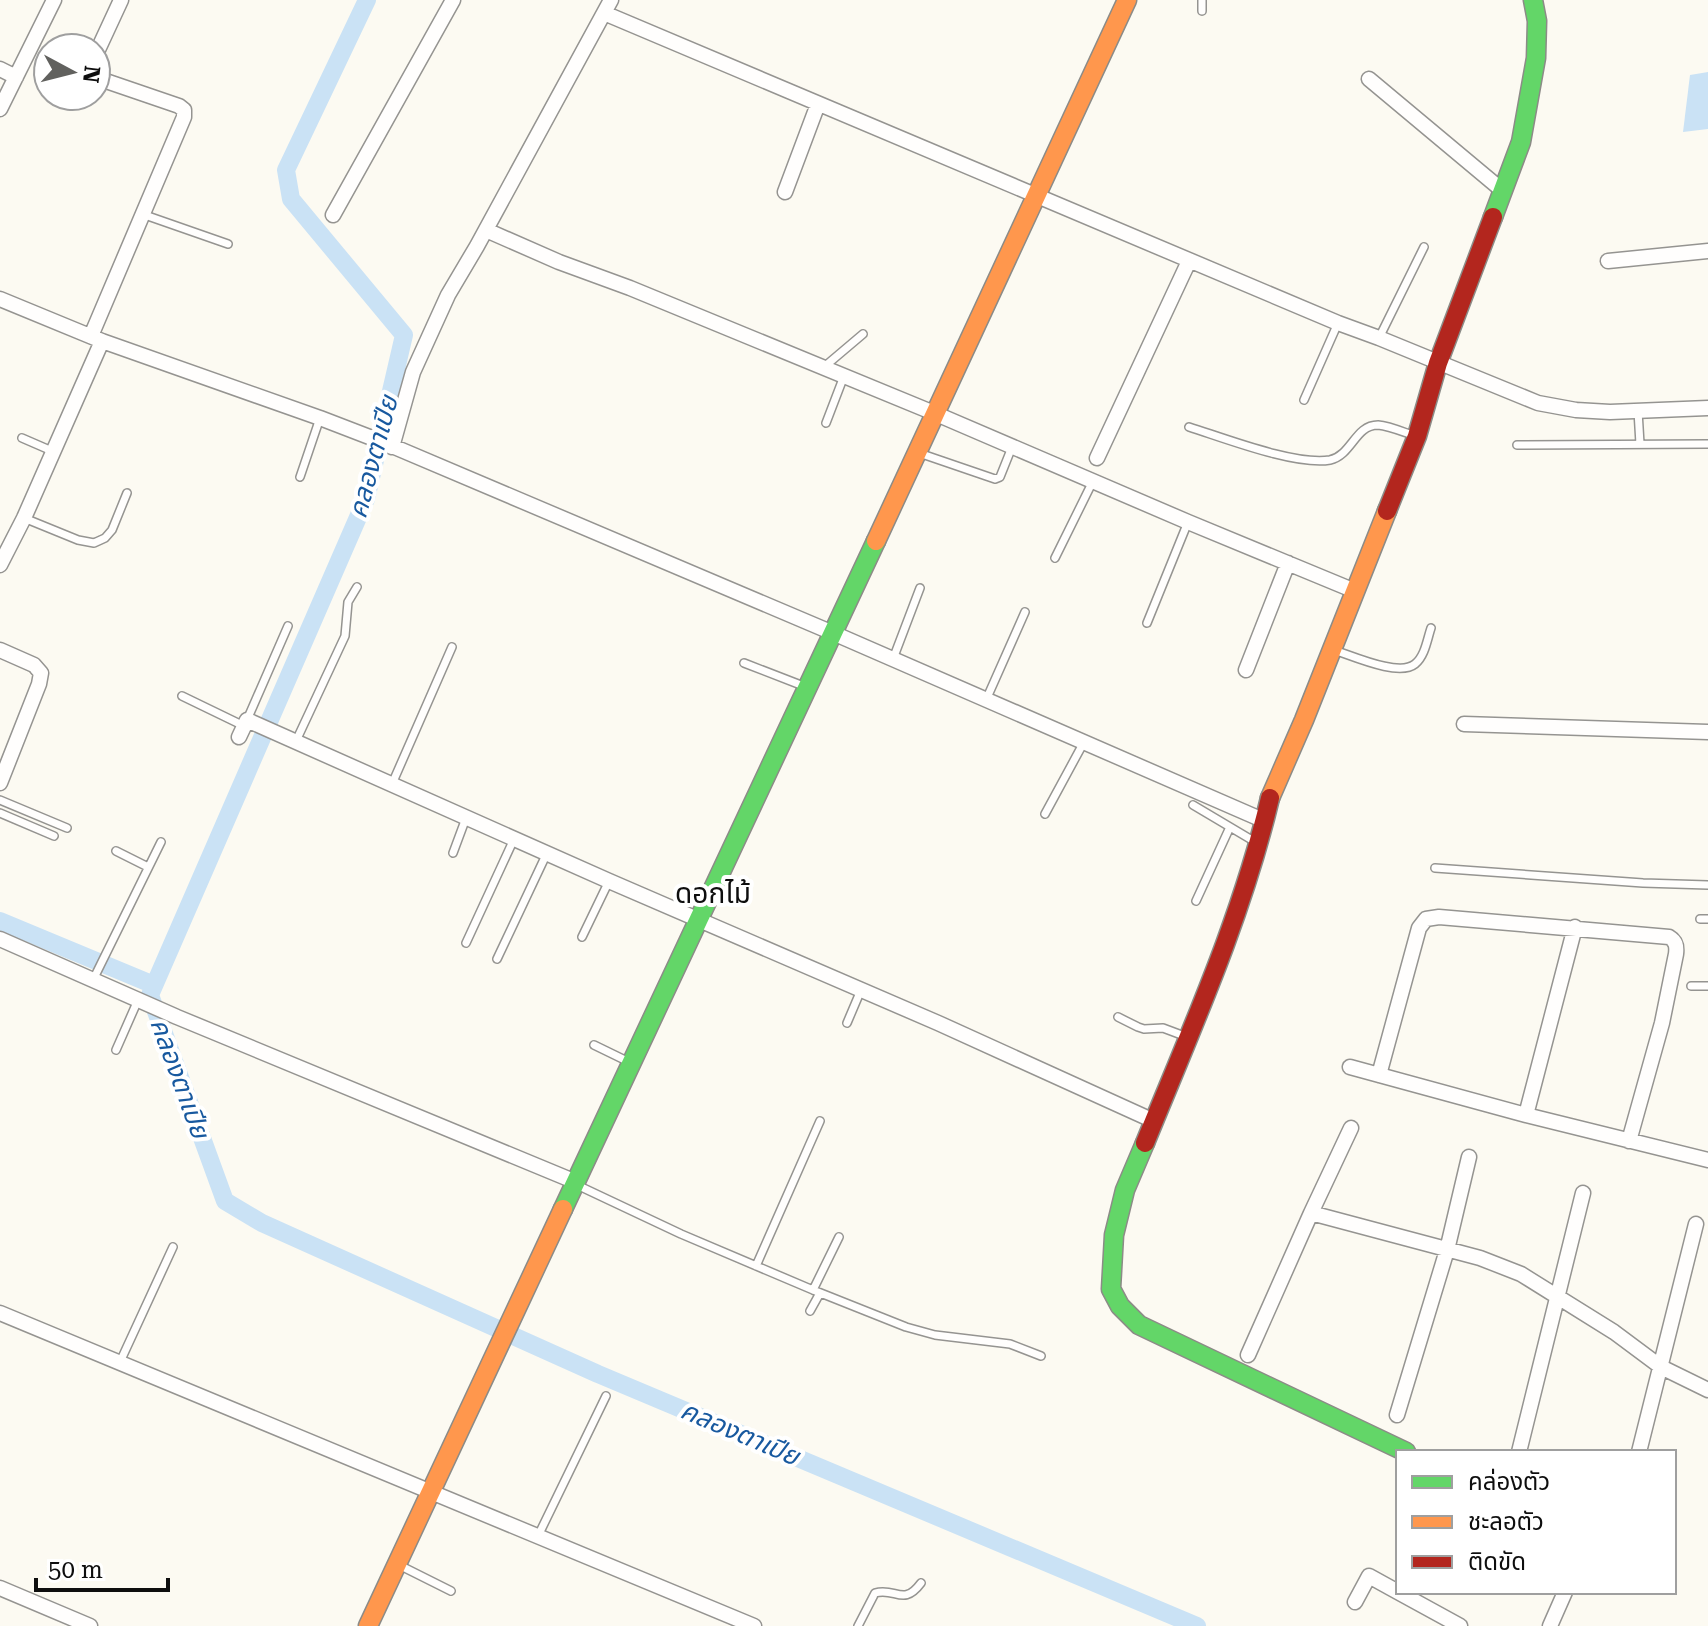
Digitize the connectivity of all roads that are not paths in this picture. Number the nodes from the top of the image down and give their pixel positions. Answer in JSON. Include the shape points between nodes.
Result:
{"nodes":[{"id":1,"x":54,"y":0,"type":"edge"},
{"id":2,"x":121,"y":0,"type":"edge"},
{"id":3,"x":453,"y":0,"type":"edge"},
{"id":4,"x":1127,"y":0,"type":"edge"},
{"id":5,"x":1202,"y":0,"type":"edge"},
{"id":6,"x":1533,"y":0,"type":"edge"},
{"id":7,"x":608,"y":4,"type":"edge"},
{"id":8,"x":1202,"y":11,"type":"dead end"},
{"id":9,"x":106,"y":32,"type":"edge"},
{"id":10,"x":0,"y":69,"type":"edge"},
{"id":11,"x":16,"y":77,"type":"junction"},
{"id":12,"x":1369,"y":79,"type":"dead end"},
{"id":13,"x":112,"y":83,"type":"edge"},
{"id":14,"x":818,"y":104,"type":"junction"},
{"id":15,"x":0,"y":109,"type":"edge"},
{"id":16,"x":1503,"y":191,"type":"junction"},
{"id":17,"x":785,"y":192,"type":"dead end"},
{"id":18,"x":1036,"y":195,"type":"junction"},
{"id":19,"x":142,"y":214,"type":"junction"},
{"id":20,"x":333,"y":215,"type":"dead end"},
{"id":21,"x":486,"y":230,"type":"junction"},
{"id":22,"x":228,"y":244,"type":"dead end"},
{"id":23,"x":1424,"y":247,"type":"dead end"},
{"id":24,"x":1708,"y":251,"type":"edge"},
{"id":25,"x":1189,"y":261,"type":"junction"},
{"id":26,"x":1608,"y":261,"type":"dead end"},
{"id":27,"x":0,"y":299,"type":"edge"},
{"id":28,"x":1338,"y":323,"type":"junction"},
{"id":29,"x":863,"y":334,"type":"dead end"},
{"id":30,"x":97,"y":338,"type":"junction"},
{"id":31,"x":1379,"y":338,"type":"junction"},
{"id":32,"x":1438,"y":363,"type":"junction"},
{"id":33,"x":822,"y":368,"type":"junction"},
{"id":34,"x":844,"y":376,"type":"junction"},
{"id":35,"x":1304,"y":400,"type":"dead end"},
{"id":36,"x":1708,"y":408,"type":"edge"},
{"id":37,"x":1638,"y":411,"type":"junction"},
{"id":38,"x":934,"y":413,"type":"junction"},
{"id":39,"x":323,"y":420,"type":"junction"},
{"id":40,"x":826,"y":423,"type":"dead end"},
{"id":41,"x":1189,"y":427,"type":"dead end"},
{"id":42,"x":1417,"y":436,"type":"junction"},
{"id":43,"x":22,"y":438,"type":"dead end"},
{"id":44,"x":1640,"y":444,"type":"junction"},
{"id":45,"x":1708,"y":444,"type":"edge"},
{"id":46,"x":389,"y":445,"type":"junction"},
{"id":47,"x":1517,"y":445,"type":"dead end"},
{"id":48,"x":1012,"y":447,"type":"junction"},
{"id":49,"x":52,"y":451,"type":"junction"},
{"id":50,"x":917,"y":453,"type":"junction"},
{"id":51,"x":1097,"y":458,"type":"dead end"},
{"id":52,"x":300,"y":477,"type":"dead end"},
{"id":53,"x":1093,"y":481,"type":"junction"},
{"id":54,"x":127,"y":493,"type":"dead end"},
{"id":55,"x":24,"y":518,"type":"junction"},
{"id":56,"x":1188,"y":522,"type":"junction"},
{"id":57,"x":1055,"y":558,"type":"dead end"},
{"id":58,"x":1288,"y":563,"type":"junction"},
{"id":59,"x":0,"y":565,"type":"edge"},
{"id":60,"x":357,"y":587,"type":"dead end"},
{"id":61,"x":920,"y":588,"type":"dead end"},
{"id":62,"x":1355,"y":591,"type":"junction"},
{"id":63,"x":1025,"y":612,"type":"dead end"},
{"id":64,"x":1147,"y":623,"type":"dead end"},
{"id":65,"x":288,"y":626,"type":"dead end"},
{"id":66,"x":1431,"y":628,"type":"dead end"},
{"id":67,"x":833,"y":633,"type":"junction"},
{"id":68,"x":452,"y":647,"type":"dead end"},
{"id":69,"x":1332,"y":649,"type":"junction"},
{"id":70,"x":0,"y":650,"type":"edge"},
{"id":71,"x":893,"y":659,"type":"junction"},
{"id":72,"x":744,"y":663,"type":"dead end"},
{"id":73,"x":1246,"y":670,"type":"dead end"},
{"id":74,"x":808,"y":688,"type":"junction"},
{"id":75,"x":182,"y":696,"type":"dead end"},
{"id":76,"x":986,"y":700,"type":"junction"},
{"id":77,"x":1464,"y":724,"type":"dead end"},
{"id":78,"x":246,"y":727,"type":"junction"},
{"id":79,"x":1708,"y":732,"type":"edge"},
{"id":80,"x":1084,"y":742,"type":"junction"},
{"id":81,"x":296,"y":743,"type":"junction"},
{"id":82,"x":0,"y":783,"type":"edge"},
{"id":83,"x":391,"y":785,"type":"junction"},
{"id":84,"x":0,"y":800,"type":"edge"},
{"id":85,"x":1193,"y":805,"type":"dead end"},
{"id":86,"x":0,"y":813,"type":"edge"},
{"id":87,"x":1045,"y":814,"type":"dead end"},
{"id":88,"x":466,"y":818,"type":"junction"},
{"id":89,"x":1265,"y":821,"type":"junction"},
{"id":90,"x":1230,"y":827,"type":"junction"},
{"id":91,"x":67,"y":828,"type":"dead end"},
{"id":92,"x":54,"y":836,"type":"dead end"},
{"id":93,"x":514,"y":839,"type":"junction"},
{"id":94,"x":161,"y":842,"type":"dead end"},
{"id":95,"x":1259,"y":844,"type":"junction"},
{"id":96,"x":116,"y":851,"type":"dead end"},
{"id":97,"x":453,"y":853,"type":"dead end"},
{"id":98,"x":547,"y":853,"type":"junction"},
{"id":99,"x":148,"y":867,"type":"junction"},
{"id":100,"x":1435,"y":868,"type":"dead end"},
{"id":101,"x":609,"y":881,"type":"junction"},
{"id":102,"x":1708,"y":885,"type":"edge"},
{"id":103,"x":1196,"y":901,"type":"dead end"},
{"id":104,"x":699,"y":920,"type":"junction"},
{"id":105,"x":1575,"y":927,"type":"junction"},
{"id":106,"x":582,"y":937,"type":"dead end"},
{"id":107,"x":0,"y":939,"type":"edge"},
{"id":108,"x":466,"y":943,"type":"dead end"},
{"id":109,"x":497,"y":959,"type":"dead end"},
{"id":110,"x":95,"y":975,"type":"junction"},
{"id":111,"x":1691,"y":986,"type":"dead end"},
{"id":112,"x":1708,"y":986,"type":"edge"},
{"id":113,"x":861,"y":990,"type":"junction"},
{"id":114,"x":138,"y":1000,"type":"junction"},
{"id":115,"x":1118,"y":1017,"type":"dead end"},
{"id":116,"x":847,"y":1023,"type":"dead end"},
{"id":117,"x":1189,"y":1038,"type":"junction"},
{"id":118,"x":594,"y":1045,"type":"dead end"},
{"id":119,"x":116,"y":1050,"type":"dead end"},
{"id":120,"x":631,"y":1063,"type":"junction"},
{"id":121,"x":1350,"y":1067,"type":"dead end"},
{"id":122,"x":1379,"y":1075,"type":"junction"},
{"id":123,"x":1526,"y":1115,"type":"junction"},
{"id":124,"x":820,"y":1121,"type":"dead end"},
{"id":125,"x":1154,"y":1121,"type":"junction"},
{"id":126,"x":1351,"y":1128,"type":"dead end"},
{"id":127,"x":1629,"y":1141,"type":"junction"},
{"id":128,"x":1469,"y":1157,"type":"dead end"},
{"id":129,"x":1708,"y":1160,"type":"edge"},
{"id":130,"x":575,"y":1183,"type":"junction"},
{"id":131,"x":1583,"y":1193,"type":"dead end"},
{"id":132,"x":1311,"y":1213,"type":"junction"},
{"id":133,"x":1696,"y":1224,"type":"dead end"},
{"id":134,"x":839,"y":1237,"type":"dead end"},
{"id":135,"x":173,"y":1247,"type":"dead end"},
{"id":136,"x":1447,"y":1250,"type":"junction"},
{"id":137,"x":756,"y":1266,"type":"junction"},
{"id":138,"x":817,"y":1292,"type":"junction"},
{"id":139,"x":1557,"y":1295,"type":"junction"},
{"id":140,"x":810,"y":1311,"type":"dead end"},
{"id":141,"x":0,"y":1313,"type":"edge"},
{"id":142,"x":1248,"y":1355,"type":"dead end"},
{"id":143,"x":1041,"y":1356,"type":"dead end"},
{"id":144,"x":120,"y":1362,"type":"junction"},
{"id":145,"x":1661,"y":1367,"type":"junction"},
{"id":146,"x":1708,"y":1390,"type":"edge"},
{"id":147,"x":606,"y":1396,"type":"dead end"},
{"id":148,"x":1397,"y":1415,"type":"dead end"},
{"id":149,"x":1402,"y":1450,"type":"edge"},
{"id":150,"x":1519,"y":1450,"type":"edge"},
{"id":151,"x":1640,"y":1450,"type":"edge"},
{"id":152,"x":431,"y":1491,"type":"junction"},
{"id":153,"x":538,"y":1536,"type":"junction"},
{"id":154,"x":397,"y":1564,"type":"junction"},
{"id":155,"x":921,"y":1583,"type":"dead end"},
{"id":156,"x":0,"y":1588,"type":"edge"},
{"id":157,"x":451,"y":1591,"type":"dead end"},
{"id":158,"x":1396,"y":1591,"type":"edge"},
{"id":159,"x":1402,"y":1594,"type":"edge"},
{"id":160,"x":1564,"y":1594,"type":"edge"},
{"id":161,"x":1355,"y":1602,"type":"dead end"},
{"id":162,"x":90,"y":1626,"type":"edge"},
{"id":163,"x":368,"y":1626,"type":"edge"},
{"id":164,"x":754,"y":1626,"type":"edge"},
{"id":165,"x":858,"y":1626,"type":"edge"},
{"id":166,"x":1460,"y":1626,"type":"edge"},
{"id":167,"x":1550,"y":1626,"type":"edge"}],
"edges":[{"from":1,"to":11,"type":"street"},
{"from":2,"to":9,"type":"street"},
{"from":3,"to":20,"type":"street"},
{"from":4,"to":18,"type":"street"},
{"from":5,"to":8,"type":"lane"},
{"from":6,"to":16,"type":"street","via":[[1536,58],[1521,142]]},
{"from":7,"to":14,"type":"street"},
{"from":7,"to":21,"type":"street"},
{"from":10,"to":11,"type":"street"},
{"from":11,"to":15,"type":"street"},
{"from":12,"to":16,"type":"street"},
{"from":13,"to":19,"type":"street","via":[[184,110]]},
{"from":14,"to":17,"type":"street"},
{"from":14,"to":18,"type":"street"},
{"from":16,"to":32,"type":"street"},
{"from":18,"to":25,"type":"street"},
{"from":18,"to":38,"type":"street"},
{"from":19,"to":22,"type":"lane"},
{"from":19,"to":30,"type":"street"},
{"from":21,"to":33,"type":"street"},
{"from":21,"to":46,"type":"street","via":[[423,348]]},
{"from":23,"to":31,"type":"lane"},
{"from":24,"to":26,"type":"street"},
{"from":25,"to":28,"type":"street"},
{"from":25,"to":51,"type":"street"},
{"from":27,"to":30,"type":"street"},
{"from":28,"to":31,"type":"street"},
{"from":28,"to":35,"type":"lane"},
{"from":29,"to":33,"type":"lane"},
{"from":30,"to":39,"type":"street"},
{"from":30,"to":49,"type":"street"},
{"from":31,"to":32,"type":"street"},
{"from":32,"to":37,"type":"street","via":[[1538,403]]},
{"from":32,"to":42,"type":"street"},
{"from":33,"to":34,"type":"street"},
{"from":34,"to":38,"type":"street"},
{"from":34,"to":40,"type":"lane"},
{"from":36,"to":37,"type":"street"},
{"from":37,"to":44,"type":"lane"},
{"from":38,"to":48,"type":"street"},
{"from":38,"to":50,"type":"street"},
{"from":39,"to":46,"type":"street"},
{"from":39,"to":52,"type":"lane"},
{"from":41,"to":42,"type":"lane","via":[[1266,452],[1325,461],[1346,452],[1368,426]]},
{"from":42,"to":62,"type":"street"},
{"from":43,"to":49,"type":"lane"},
{"from":44,"to":45,"type":"lane"},
{"from":44,"to":47,"type":"lane"},
{"from":46,"to":67,"type":"street"},
{"from":48,"to":50,"type":"lane","via":[[995,479]]},
{"from":48,"to":53,"type":"street"},
{"from":49,"to":55,"type":"street"},
{"from":50,"to":67,"type":"street"},
{"from":53,"to":56,"type":"street"},
{"from":53,"to":57,"type":"lane"},
{"from":54,"to":55,"type":"lane","via":[[112,530],[94,543]]},
{"from":55,"to":59,"type":"street"},
{"from":56,"to":58,"type":"street"},
{"from":56,"to":64,"type":"lane"},
{"from":58,"to":62,"type":"street"},
{"from":58,"to":73,"type":"street"},
{"from":60,"to":81,"type":"lane","via":[[348,602],[345,636]]},
{"from":61,"to":71,"type":"lane"},
{"from":62,"to":69,"type":"street"},
{"from":63,"to":76,"type":"lane"},
{"from":65,"to":78,"type":"lane"},
{"from":66,"to":69,"type":"lane","via":[[1422,656],[1406,669]]},
{"from":67,"to":71,"type":"street"},
{"from":67,"to":74,"type":"street"},
{"from":68,"to":83,"type":"lane"},
{"from":69,"to":89,"type":"street","via":[[1270,797]]},
{"from":70,"to":82,"type":"street","via":[[41,673]]},
{"from":71,"to":76,"type":"street"},
{"from":72,"to":74,"type":"lane"},
{"from":74,"to":104,"type":"street"},
{"from":75,"to":78,"type":"lane"},
{"from":76,"to":80,"type":"street"},
{"from":77,"to":79,"type":"street"},
{"from":78,"to":81,"type":"street"},
{"from":80,"to":87,"type":"lane"},
{"from":80,"to":89,"type":"street"},
{"from":81,"to":83,"type":"street"},
{"from":83,"to":88,"type":"street"},
{"from":84,"to":91,"type":"lane"},
{"from":85,"to":90,"type":"lane"},
{"from":86,"to":92,"type":"lane"},
{"from":88,"to":93,"type":"street"},
{"from":88,"to":97,"type":"lane"},
{"from":89,"to":95,"type":"street"},
{"from":90,"to":95,"type":"lane"},
{"from":90,"to":103,"type":"lane"},
{"from":93,"to":98,"type":"street"},
{"from":93,"to":108,"type":"lane"},
{"from":94,"to":99,"type":"lane"},
{"from":95,"to":117,"type":"street"},
{"from":96,"to":99,"type":"lane"},
{"from":98,"to":101,"type":"street"},
{"from":98,"to":109,"type":"lane"},
{"from":99,"to":110,"type":"lane"},
{"from":100,"to":102,"type":"lane"},
{"from":101,"to":104,"type":"street"},
{"from":101,"to":106,"type":"lane"},
{"from":104,"to":113,"type":"street"},
{"from":104,"to":120,"type":"street"},
{"from":105,"to":122,"type":"street","via":[[1426,919],[1419,928]]},
{"from":105,"to":123,"type":"street"},
{"from":105,"to":127,"type":"street","via":[[1669,937],[1676,946],[1662,1023]]},
{"from":107,"to":110,"type":"street"},
{"from":110,"to":114,"type":"street"},
{"from":111,"to":112,"type":"lane"},
{"from":113,"to":116,"type":"lane"},
{"from":113,"to":125,"type":"street"},
{"from":114,"to":119,"type":"lane"},
{"from":114,"to":130,"type":"street"},
{"from":115,"to":117,"type":"lane","via":[[1144,1029],[1163,1028]]},
{"from":117,"to":125,"type":"street"},
{"from":118,"to":120,"type":"lane"},
{"from":120,"to":130,"type":"street"},
{"from":121,"to":122,"type":"street"},
{"from":122,"to":123,"type":"street"},
{"from":123,"to":127,"type":"street"},
{"from":124,"to":137,"type":"lane"},
{"from":125,"to":149,"type":"street","via":[[1125,1190],[1114,1235],[1111,1289],[1120,1306],[1139,1325]]},
{"from":126,"to":132,"type":"street"},
{"from":127,"to":129,"type":"street"},
{"from":128,"to":136,"type":"street"},
{"from":130,"to":137,"type":"lane"},
{"from":130,"to":152,"type":"street"},
{"from":131,"to":139,"type":"street"},
{"from":132,"to":136,"type":"street"},
{"from":132,"to":142,"type":"street"},
{"from":133,"to":145,"type":"street"},
{"from":134,"to":138,"type":"lane"},
{"from":135,"to":144,"type":"lane"},
{"from":136,"to":139,"type":"street","via":[[1521,1274]]},
{"from":136,"to":148,"type":"street"},
{"from":137,"to":138,"type":"lane"},
{"from":138,"to":140,"type":"lane"},
{"from":138,"to":143,"type":"lane","via":[[906,1327],[1010,1344]]},
{"from":139,"to":145,"type":"street"},
{"from":139,"to":150,"type":"street"},
{"from":141,"to":144,"type":"street"},
{"from":144,"to":152,"type":"street"},
{"from":145,"to":146,"type":"street"},
{"from":145,"to":151,"type":"street"},
{"from":147,"to":153,"type":"lane"},
{"from":152,"to":153,"type":"street"},
{"from":152,"to":154,"type":"street"},
{"from":153,"to":164,"type":"street"},
{"from":154,"to":157,"type":"lane"},
{"from":154,"to":163,"type":"street"},
{"from":155,"to":165,"type":"lane","via":[[907,1596],[875,1593]]},
{"from":156,"to":162,"type":"street"},
{"from":158,"to":161,"type":"street","via":[[1369,1576]]},
{"from":159,"to":166,"type":"street"},
{"from":160,"to":167,"type":"street"}]}
